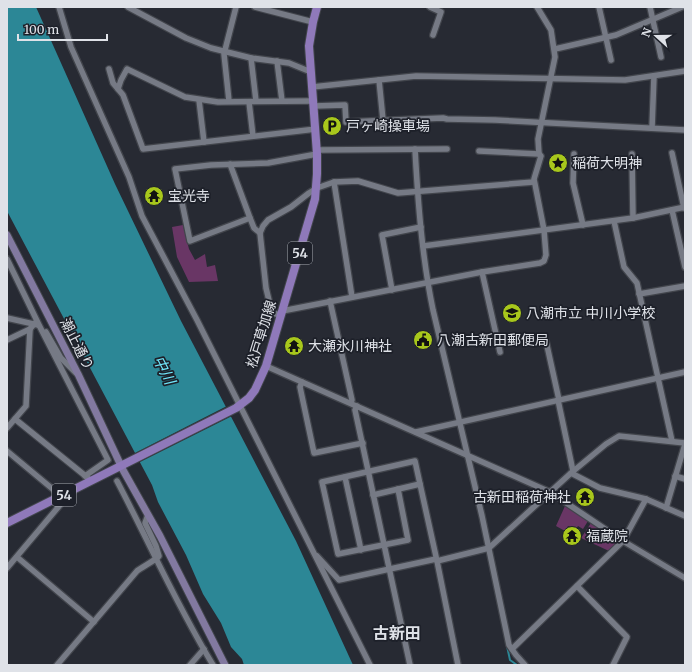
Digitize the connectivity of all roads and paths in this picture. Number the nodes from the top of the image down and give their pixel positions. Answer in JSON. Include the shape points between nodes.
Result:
{"nodes":[{"id":1,"x":59,"y":7,"type":"edge"},
{"id":2,"x":128,"y":7,"type":"edge"},
{"id":3,"x":236,"y":7,"type":"edge"},
{"id":4,"x":255,"y":7,"type":"edge"},
{"id":5,"x":317,"y":7,"type":"edge"},
{"id":6,"x":430,"y":7,"type":"edge"},
{"id":7,"x":537,"y":7,"type":"edge"},
{"id":8,"x":599,"y":7,"type":"edge"},
{"id":9,"x":650,"y":7,"type":"edge"},
{"id":10,"x":682,"y":7,"type":"edge"},
{"id":11,"x":653,"y":19,"type":"junction"},
{"id":12,"x":313,"y":22,"type":"junction"},
{"id":13,"x":433,"y":34,"type":"dead end"},
{"id":14,"x":606,"y":37,"type":"junction"},
{"id":15,"x":555,"y":49,"type":"junction"},
{"id":16,"x":225,"y":52,"type":"junction"},
{"id":17,"x":251,"y":58,"type":"junction"},
{"id":18,"x":661,"y":58,"type":"dead end"},
{"id":19,"x":611,"y":60,"type":"dead end"},
{"id":20,"x":277,"y":61,"type":"junction"},
{"id":21,"x":109,"y":69,"type":"dead end"},
{"id":22,"x":685,"y":70,"type":"edge"},
{"id":23,"x":310,"y":72,"type":"junction"},
{"id":24,"x":654,"y":76,"type":"junction"},
{"id":25,"x":550,"y":78,"type":"junction"},
{"id":26,"x":379,"y":80,"type":"junction"},
{"id":27,"x":312,"y":87,"type":"junction"},
{"id":28,"x":118,"y":89,"type":"junction"},
{"id":29,"x":199,"y":100,"type":"junction"},
{"id":30,"x":229,"y":101,"type":"junction"},
{"id":31,"x":256,"y":101,"type":"junction"},
{"id":32,"x":282,"y":101,"type":"junction"},
{"id":33,"x":249,"y":102,"type":"junction"},
{"id":34,"x":314,"y":104,"type":"junction"},
{"id":35,"x":383,"y":120,"type":"junction"},
{"id":36,"x":541,"y":122,"type":"junction"},
{"id":37,"x":652,"y":128,"type":"junction"},
{"id":38,"x":316,"y":129,"type":"junction"},
{"id":39,"x":685,"y":130,"type":"edge"},
{"id":40,"x":253,"y":136,"type":"junction"},
{"id":41,"x":204,"y":142,"type":"junction"},
{"id":42,"x":415,"y":149,"type":"junction"},
{"id":43,"x":447,"y":149,"type":"dead end"},
{"id":44,"x":479,"y":151,"type":"dead end"},
{"id":45,"x":317,"y":152,"type":"junction"},
{"id":46,"x":672,"y":153,"type":"dead end"},
{"id":47,"x":539,"y":154,"type":"junction"},
{"id":48,"x":574,"y":154,"type":"dead end"},
{"id":49,"x":632,"y":154,"type":"dead end"},
{"id":50,"x":230,"y":164,"type":"junction"},
{"id":51,"x":334,"y":182,"type":"junction"},
{"id":52,"x":534,"y":182,"type":"junction"},
{"id":53,"x":317,"y":188,"type":"junction"},
{"id":54,"x":417,"y":191,"type":"junction"},
{"id":55,"x":684,"y":207,"type":"edge"},
{"id":56,"x":672,"y":210,"type":"junction"},
{"id":57,"x":250,"y":218,"type":"junction"},
{"id":58,"x":634,"y":218,"type":"junction"},
{"id":59,"x":614,"y":221,"type":"junction"},
{"id":60,"x":583,"y":225,"type":"junction"},
{"id":61,"x":421,"y":228,"type":"junction"},
{"id":62,"x":544,"y":230,"type":"junction"},
{"id":63,"x":260,"y":233,"type":"junction"},
{"id":64,"x":7,"y":235,"type":"edge"},
{"id":65,"x":423,"y":246,"type":"junction"},
{"id":66,"x":7,"y":259,"type":"edge"},
{"id":67,"x":685,"y":267,"type":"edge"},
{"id":68,"x":482,"y":272,"type":"junction"},
{"id":69,"x":427,"y":282,"type":"junction"},
{"id":70,"x":685,"y":286,"type":"edge"},
{"id":71,"x":392,"y":290,"type":"junction"},
{"id":72,"x":639,"y":294,"type":"junction"},
{"id":73,"x":352,"y":297,"type":"junction"},
{"id":74,"x":330,"y":301,"type":"junction"},
{"id":75,"x":282,"y":313,"type":"junction"},
{"id":76,"x":7,"y":318,"type":"edge"},
{"id":77,"x":37,"y":324,"type":"junction"},
{"id":78,"x":30,"y":329,"type":"junction"},
{"id":79,"x":7,"y":340,"type":"edge"},
{"id":80,"x":546,"y":341,"type":"dead end"},
{"id":81,"x":500,"y":352,"type":"dead end"},
{"id":82,"x":266,"y":366,"type":"junction"},
{"id":83,"x":685,"y":372,"type":"edge"},
{"id":84,"x":78,"y":374,"type":"junction"},
{"id":85,"x":658,"y":378,"type":"junction"},
{"id":86,"x":302,"y":382,"type":"junction"},
{"id":87,"x":559,"y":400,"type":"junction"},
{"id":88,"x":350,"y":403,"type":"junction"},
{"id":89,"x":238,"y":406,"type":"junction"},
{"id":90,"x":357,"y":406,"type":"junction"},
{"id":91,"x":15,"y":419,"type":"junction"},
{"id":92,"x":460,"y":423,"type":"junction"},
{"id":93,"x":7,"y":428,"type":"edge"},
{"id":94,"x":416,"y":432,"type":"junction"},
{"id":95,"x":672,"y":441,"type":"junction"},
{"id":96,"x":363,"y":443,"type":"junction"},
{"id":97,"x":685,"y":443,"type":"edge"},
{"id":98,"x":7,"y":451,"type":"edge"},
{"id":99,"x":467,"y":455,"type":"junction"},
{"id":100,"x":125,"y":464,"type":"junction"},
{"id":101,"x":368,"y":471,"type":"junction"},
{"id":102,"x":572,"y":472,"type":"junction"},
{"id":103,"x":675,"y":476,"type":"junction"},
{"id":104,"x":345,"y":477,"type":"junction"},
{"id":105,"x":88,"y":479,"type":"junction"},
{"id":106,"x":685,"y":479,"type":"edge"},
{"id":107,"x":117,"y":480,"type":"dead end"},
{"id":108,"x":420,"y":484,"type":"junction"},
{"id":109,"x":398,"y":489,"type":"junction"},
{"id":110,"x":550,"y":492,"type":"junction"},
{"id":111,"x":373,"y":495,"type":"junction"},
{"id":112,"x":61,"y":496,"type":"junction"},
{"id":113,"x":646,"y":499,"type":"junction"},
{"id":114,"x":666,"y":508,"type":"junction"},
{"id":115,"x":148,"y":515,"type":"junction"},
{"id":116,"x":685,"y":516,"type":"edge"},
{"id":117,"x":7,"y":523,"type":"edge"},
{"id":118,"x":623,"y":541,"type":"junction"},
{"id":119,"x":385,"y":545,"type":"junction"},
{"id":120,"x":488,"y":548,"type":"junction"},
{"id":121,"x":361,"y":550,"type":"junction"},
{"id":122,"x":315,"y":555,"type":"junction"},
{"id":123,"x":17,"y":556,"type":"junction"},
{"id":124,"x":157,"y":558,"type":"junction"},
{"id":125,"x":437,"y":560,"type":"junction"},
{"id":126,"x":7,"y":568,"type":"edge"},
{"id":127,"x":390,"y":569,"type":"junction"},
{"id":128,"x":685,"y":578,"type":"edge"},
{"id":129,"x":577,"y":586,"type":"junction"},
{"id":130,"x":94,"y":622,"type":"junction"},
{"id":131,"x":204,"y":649,"type":"junction"},
{"id":132,"x":512,"y":649,"type":"junction"},
{"id":133,"x":57,"y":665,"type":"edge"},
{"id":134,"x":190,"y":665,"type":"edge"},
{"id":135,"x":213,"y":665,"type":"edge"},
{"id":136,"x":225,"y":665,"type":"edge"},
{"id":137,"x":370,"y":665,"type":"edge"},
{"id":138,"x":410,"y":665,"type":"edge"},
{"id":139,"x":458,"y":665,"type":"edge"},
{"id":140,"x":525,"y":665,"type":"edge"},
{"id":141,"x":613,"y":665,"type":"edge"}],
"edges":[{"from":1,"to":89,"type":"street","via":[[71,47],[129,177],[142,216]]},
{"from":2,"to":16,"type":"street","via":[[186,38]]},
{"from":3,"to":16,"type":"street"},
{"from":4,"to":12,"type":"street"},
{"from":5,"to":12,"type":"main road","name":"松戸草加線","number":"54"},
{"from":6,"to":13,"type":"street","via":[[441,12]]},
{"from":7,"to":15,"type":"street","via":[[552,30]]},
{"from":8,"to":14,"type":"street"},
{"from":9,"to":11,"type":"street"},
{"from":10,"to":11,"type":"street"},
{"from":11,"to":14,"type":"street"},
{"from":11,"to":18,"type":"street"},
{"from":12,"to":23,"type":"main road","name":"松戸草加線","number":"54","via":[[309,46]]},
{"from":14,"to":15,"type":"street"},
{"from":14,"to":19,"type":"street"},
{"from":15,"to":25,"type":"street"},
{"from":16,"to":17,"type":"street"},
{"from":16,"to":30,"type":"street"},
{"from":17,"to":20,"type":"street"},
{"from":17,"to":31,"type":"street"},
{"from":20,"to":23,"type":"street"},
{"from":20,"to":32,"type":"street"},
{"from":21,"to":28,"type":"street","via":[[112,83]]},
{"from":22,"to":24,"type":"street"},
{"from":23,"to":27,"type":"main road","name":"松戸草加線","number":"54"},
{"from":24,"to":25,"type":"street","via":[[625,80]]},
{"from":24,"to":37,"type":"street"},
{"from":25,"to":26,"type":"street","via":[[416,76]]},
{"from":25,"to":36,"type":"street"},
{"from":26,"to":27,"type":"street"},
{"from":26,"to":35,"type":"street"},
{"from":27,"to":34,"type":"main road","name":"松戸草加線","number":"54"},
{"from":28,"to":29,"type":"street","via":[[127,69],[172,92]]},
{"from":28,"to":41,"type":"street","via":[[123,94],[143,149]]},
{"from":29,"to":30,"type":"street"},
{"from":29,"to":41,"type":"street"},
{"from":30,"to":33,"type":"street"},
{"from":31,"to":32,"type":"street"},
{"from":31,"to":33,"type":"street"},
{"from":32,"to":34,"type":"street"},
{"from":33,"to":40,"type":"street"},
{"from":34,"to":35,"type":"street","via":[[345,105],[346,122]]},
{"from":34,"to":38,"type":"main road","name":"松戸草加線","number":"54"},
{"from":35,"to":36,"type":"street","via":[[443,118]]},
{"from":36,"to":37,"type":"street"},
{"from":36,"to":47,"type":"street"},
{"from":37,"to":39,"type":"street"},
{"from":38,"to":40,"type":"street"},
{"from":38,"to":45,"type":"main road","name":"松戸草加線","number":"54"},
{"from":40,"to":41,"type":"street"},
{"from":42,"to":43,"type":"street"},
{"from":42,"to":45,"type":"street"},
{"from":42,"to":54,"type":"street"},
{"from":44,"to":47,"type":"street"},
{"from":45,"to":50,"type":"street","via":[[268,163]]},
{"from":45,"to":53,"type":"main road","name":"松戸草加線","number":"54"},
{"from":46,"to":55,"type":"street"},
{"from":47,"to":52,"type":"street","via":[[541,156]]},
{"from":48,"to":60,"type":"street","via":[[574,183]]},
{"from":49,"to":58,"type":"street"},
{"from":50,"to":57,"type":"street"},
{"from":50,"to":57,"type":"street","via":[[175,169],[190,241]]},
{"from":51,"to":53,"type":"street"},
{"from":51,"to":54,"type":"street","via":[[358,181],[398,193]]},
{"from":51,"to":73,"type":"street"},
{"from":52,"to":54,"type":"street"},
{"from":52,"to":62,"type":"street"},
{"from":53,"to":63,"type":"street","via":[[268,220]]},
{"from":53,"to":75,"type":"main road","name":"松戸草加線","number":"54"},
{"from":54,"to":61,"type":"street"},
{"from":55,"to":56,"type":"street"},
{"from":56,"to":58,"type":"street"},
{"from":56,"to":67,"type":"street"},
{"from":57,"to":63,"type":"street","via":[[254,228]]},
{"from":58,"to":59,"type":"street"},
{"from":59,"to":60,"type":"street"},
{"from":59,"to":72,"type":"street","via":[[624,267],[637,283]]},
{"from":60,"to":62,"type":"street"},
{"from":61,"to":65,"type":"street"},
{"from":61,"to":71,"type":"street","via":[[382,235]]},
{"from":62,"to":65,"type":"street"},
{"from":62,"to":68,"type":"street","via":[[544,261]]},
{"from":63,"to":75,"type":"street","via":[[266,288],[272,313]]},
{"from":64,"to":84,"type":"street","name":"潮止通り"},
{"from":65,"to":69,"type":"street"},
{"from":66,"to":77,"type":"street"},
{"from":68,"to":69,"type":"street"},
{"from":68,"to":81,"type":"street"},
{"from":69,"to":71,"type":"street"},
{"from":69,"to":92,"type":"street"},
{"from":70,"to":72,"type":"street"},
{"from":71,"to":73,"type":"street"},
{"from":72,"to":85,"type":"street"},
{"from":73,"to":74,"type":"street"},
{"from":74,"to":75,"type":"street"},
{"from":74,"to":88,"type":"street","via":[[351,397]]},
{"from":75,"to":82,"type":"main road","name":"松戸草加線","number":"54"},
{"from":76,"to":77,"type":"street"},
{"from":77,"to":78,"type":"street"},
{"from":77,"to":84,"type":"street","via":[[48,334],[61,358]]},
{"from":77,"to":105,"type":"street","via":[[108,460]]},
{"from":78,"to":79,"type":"street"},
{"from":78,"to":91,"type":"street","via":[[26,406]]},
{"from":80,"to":87,"type":"street"},
{"from":82,"to":86,"type":"street"},
{"from":82,"to":89,"type":"main road","name":"松戸草加線","number":"54","via":[[255,390]]},
{"from":83,"to":85,"type":"street"},
{"from":84,"to":100,"type":"street","name":"潮止通り"},
{"from":85,"to":87,"type":"street"},
{"from":85,"to":95,"type":"street"},
{"from":86,"to":88,"type":"street"},
{"from":86,"to":96,"type":"street","via":[[300,387],[314,453]]},
{"from":87,"to":92,"type":"street"},
{"from":87,"to":102,"type":"street"},
{"from":88,"to":90,"type":"street"},
{"from":89,"to":100,"type":"main road","name":"松戸草加線","number":"54"},
{"from":89,"to":122,"type":"street"},
{"from":90,"to":94,"type":"street"},
{"from":90,"to":96,"type":"street"},
{"from":91,"to":93,"type":"street"},
{"from":91,"to":105,"type":"street"},
{"from":92,"to":94,"type":"street"},
{"from":92,"to":99,"type":"street"},
{"from":94,"to":99,"type":"street"},
{"from":95,"to":97,"type":"street"},
{"from":95,"to":102,"type":"street","via":[[620,436]]},
{"from":96,"to":101,"type":"street"},
{"from":97,"to":103,"type":"street"},
{"from":98,"to":112,"type":"street"},
{"from":99,"to":110,"type":"street"},
{"from":99,"to":120,"type":"street"},
{"from":100,"to":105,"type":"main road","name":"松戸草加線","number":"54"},
{"from":100,"to":115,"type":"street","name":"潮止通り"},
{"from":101,"to":104,"type":"street"},
{"from":101,"to":108,"type":"street","via":[[415,461]]},
{"from":101,"to":111,"type":"street"},
{"from":102,"to":110,"type":"street"},
{"from":102,"to":113,"type":"street","via":[[600,488]]},
{"from":103,"to":106,"type":"street"},
{"from":103,"to":114,"type":"street"},
{"from":104,"to":121,"type":"street"},
{"from":104,"to":121,"type":"street","via":[[322,482],[338,554]]},
{"from":105,"to":112,"type":"main road","name":"松戸草加線","number":"54"},
{"from":107,"to":124,"type":"street"},
{"from":108,"to":109,"type":"street"},
{"from":108,"to":125,"type":"street"},
{"from":109,"to":111,"type":"street"},
{"from":109,"to":119,"type":"street","via":[[408,540]]},
{"from":110,"to":118,"type":"street"},
{"from":110,"to":120,"type":"street"},
{"from":111,"to":119,"type":"street"},
{"from":112,"to":117,"type":"main road","name":"松戸草加線","number":"54"},
{"from":112,"to":123,"type":"street","via":[[60,505]]},
{"from":113,"to":114,"type":"street"},
{"from":113,"to":118,"type":"street"},
{"from":114,"to":116,"type":"street"},
{"from":115,"to":124,"type":"street","via":[[146,524],[156,546],[159,556]]},
{"from":115,"to":136,"type":"street","name":"潮止通り"},
{"from":118,"to":128,"type":"street"},
{"from":118,"to":129,"type":"street"},
{"from":119,"to":121,"type":"street"},
{"from":119,"to":127,"type":"street"},
{"from":120,"to":125,"type":"street"},
{"from":120,"to":132,"type":"street"},
{"from":122,"to":127,"type":"street","via":[[339,580]]},
{"from":122,"to":137,"type":"street"},
{"from":123,"to":126,"type":"street"},
{"from":123,"to":130,"type":"street"},
{"from":124,"to":130,"type":"street","via":[[136,571]]},
{"from":124,"to":131,"type":"street"},
{"from":125,"to":127,"type":"street"},
{"from":125,"to":139,"type":"street"},
{"from":127,"to":138,"type":"street"},
{"from":129,"to":132,"type":"street"},
{"from":129,"to":141,"type":"street","via":[[627,637]]},
{"from":130,"to":133,"type":"street"},
{"from":131,"to":134,"type":"street"},
{"from":131,"to":135,"type":"street"},
{"from":132,"to":140,"type":"street"}]}
